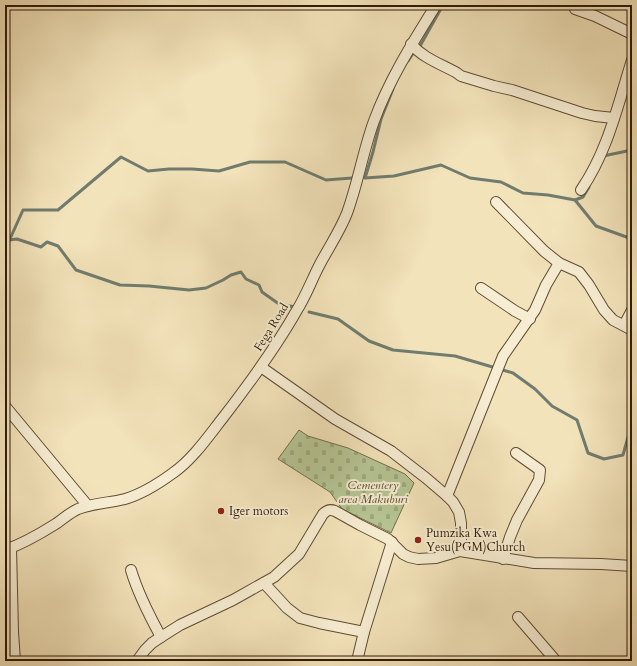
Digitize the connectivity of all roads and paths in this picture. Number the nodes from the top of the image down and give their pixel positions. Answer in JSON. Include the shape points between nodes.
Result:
{"nodes":[{"id":1,"x":436,"y":5,"type":"edge"},
{"id":2,"x":575,"y":9,"type":"dead end"},
{"id":3,"x":632,"y":34,"type":"edge"},
{"id":4,"x":412,"y":44,"type":"junction"},
{"id":5,"x":632,"y":60,"type":"edge"},
{"id":6,"x":614,"y":118,"type":"junction"},
{"id":7,"x":581,"y":190,"type":"dead end"},
{"id":8,"x":496,"y":202,"type":"dead end"},
{"id":9,"x":559,"y":263,"type":"junction"},
{"id":10,"x":482,"y":288,"type":"dead end"},
{"id":11,"x":632,"y":310,"type":"edge"},
{"id":12,"x":530,"y":319,"type":"junction"},
{"id":13,"x":628,"y":328,"type":"edge"},
{"id":14,"x":261,"y":367,"type":"junction"},
{"id":15,"x":5,"y":406,"type":"edge"},
{"id":16,"x":516,"y":454,"type":"dead end"},
{"id":17,"x":447,"y":496,"type":"junction"},
{"id":18,"x":88,"y":506,"type":"junction"},
{"id":19,"x":392,"y":542,"type":"junction"},
{"id":20,"x":8,"y":549,"type":"edge"},
{"id":21,"x":460,"y":551,"type":"junction"},
{"id":22,"x":503,"y":559,"type":"junction"},
{"id":23,"x":632,"y":566,"type":"edge"},
{"id":24,"x":131,"y":570,"type":"dead end"},
{"id":25,"x":264,"y":583,"type":"junction"},
{"id":26,"x":518,"y":617,"type":"dead end"},
{"id":27,"x":364,"y":632,"type":"junction"},
{"id":28,"x":161,"y":637,"type":"junction"},
{"id":29,"x":15,"y":661,"type":"edge"},
{"id":30,"x":137,"y":661,"type":"edge"},
{"id":31,"x":357,"y":661,"type":"edge"},
{"id":32,"x":556,"y":661,"type":"edge"}],
"edges":[{"from":1,"to":4,"type":"street","name":"Fega Road"},
{"from":2,"to":3,"type":"street"},
{"from":4,"to":6,"type":"street","via":[[427,57],[462,76],[582,113]]},
{"from":4,"to":14,"type":"street","name":"Fega Road","via":[[374,121],[353,196],[339,231],[298,309]]},
{"from":5,"to":6,"type":"street"},
{"from":6,"to":7,"type":"street","via":[[602,153]]},
{"from":8,"to":9,"type":"street","via":[[536,244]]},
{"from":9,"to":12,"type":"street"},
{"from":9,"to":13,"type":"street","via":[[579,272],[604,310],[613,320]]},
{"from":10,"to":12,"type":"street"},
{"from":11,"to":13,"type":"street"},
{"from":12,"to":17,"type":"street","via":[[503,356]]},
{"from":14,"to":17,"type":"street","via":[[335,419],[391,451]]},
{"from":14,"to":18,"type":"street","name":"Fega Road","via":[[214,430],[175,472],[138,494]]},
{"from":15,"to":18,"type":"street"},
{"from":16,"to":22,"type":"street","via":[[540,470],[539,480],[517,520]]},
{"from":17,"to":21,"type":"street","via":[[459,512]]},
{"from":18,"to":20,"type":"street","name":"Fega Road"},
{"from":19,"to":21,"type":"street","via":[[403,554],[418,559],[436,558]]},
{"from":19,"to":25,"type":"street","via":[[331,509],[323,514],[299,554]]},
{"from":19,"to":27,"type":"street"},
{"from":20,"to":29,"type":"street"},
{"from":21,"to":22,"type":"street"},
{"from":22,"to":23,"type":"street","via":[[534,563]]},
{"from":24,"to":28,"type":"street","via":[[146,611]]},
{"from":25,"to":27,"type":"street","via":[[300,618]]},
{"from":25,"to":28,"type":"street"},
{"from":26,"to":32,"type":"street"},
{"from":27,"to":31,"type":"street"},
{"from":28,"to":30,"type":"street","via":[[152,643]]}]}
